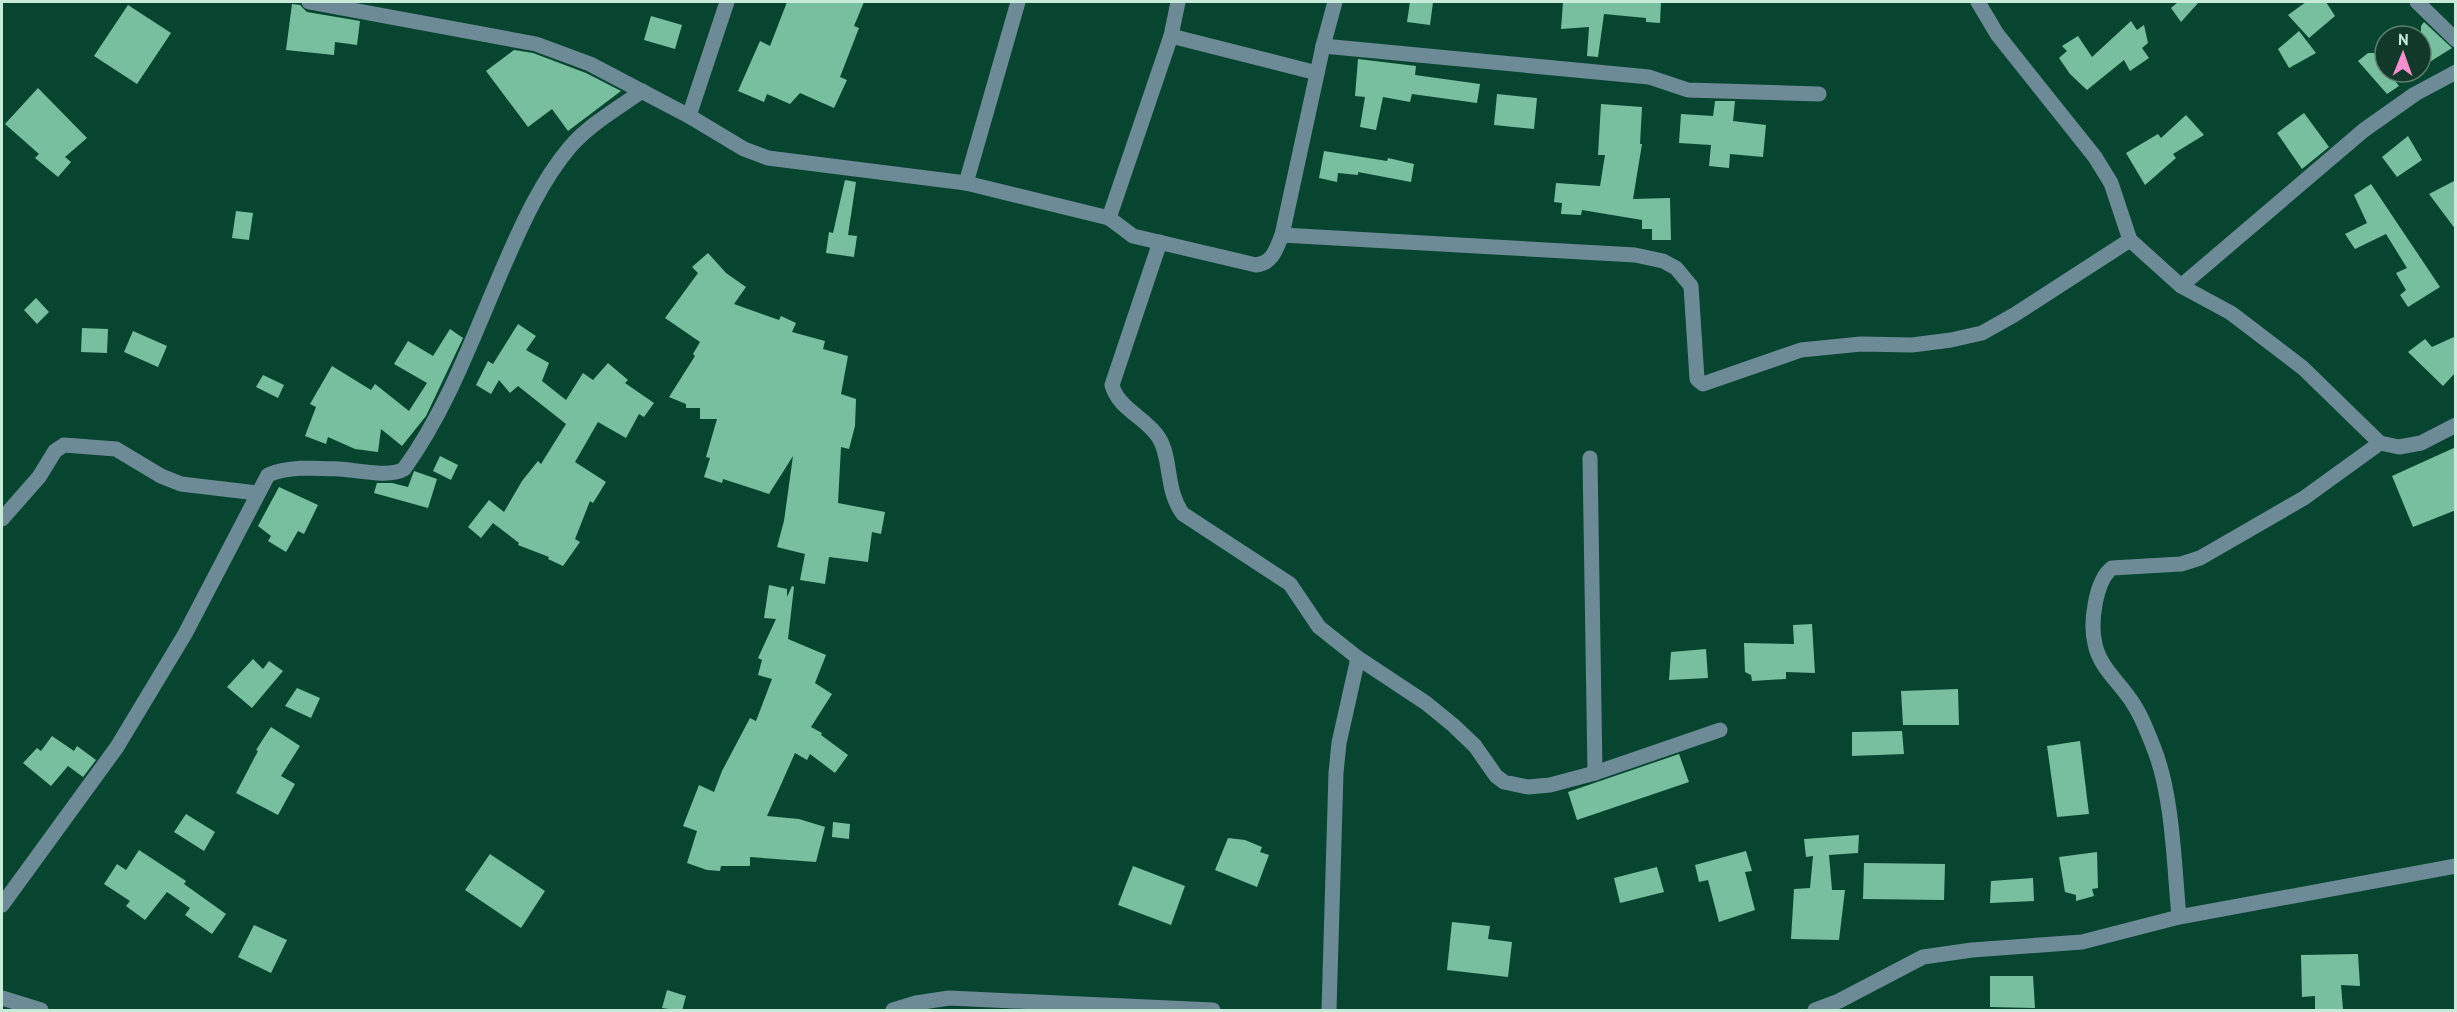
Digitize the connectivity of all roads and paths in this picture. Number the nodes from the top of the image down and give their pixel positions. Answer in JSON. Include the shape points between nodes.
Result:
{"nodes":[{"id":1,"x":309,"y":2,"type":"edge"},
{"id":2,"x":727,"y":2,"type":"edge"},
{"id":3,"x":1178,"y":2,"type":"edge"},
{"id":4,"x":1335,"y":2,"type":"edge"},
{"id":5,"x":1978,"y":2,"type":"edge"},
{"id":6,"x":2417,"y":2,"type":"edge"},
{"id":7,"x":1014,"y":3,"type":"edge"},
{"id":8,"x":1171,"y":36,"type":"junction"},
{"id":9,"x":2456,"y":40,"type":"edge"},
{"id":10,"x":1323,"y":46,"type":"junction"},
{"id":11,"x":2456,"y":72,"type":"edge"},
{"id":12,"x":1317,"y":73,"type":"junction"},
{"id":13,"x":642,"y":91,"type":"junction"},
{"id":14,"x":1819,"y":94,"type":"dead end"},
{"id":15,"x":689,"y":116,"type":"junction"},
{"id":16,"x":966,"y":183,"type":"junction"},
{"id":17,"x":1109,"y":218,"type":"junction"},
{"id":18,"x":1282,"y":235,"type":"junction"},
{"id":19,"x":2130,"y":240,"type":"junction"},
{"id":20,"x":1160,"y":242,"type":"junction"},
{"id":21,"x":2181,"y":286,"type":"junction"},
{"id":22,"x":2456,"y":425,"type":"edge"},
{"id":23,"x":2380,"y":443,"type":"junction"},
{"id":24,"x":1590,"y":458,"type":"dead end"},
{"id":25,"x":257,"y":493,"type":"junction"},
{"id":26,"x":2,"y":519,"type":"edge"},
{"id":27,"x":1358,"y":658,"type":"junction"},
{"id":28,"x":1720,"y":730,"type":"dead end"},
{"id":29,"x":1595,"y":773,"type":"junction"},
{"id":30,"x":2456,"y":866,"type":"edge"},
{"id":31,"x":2,"y":905,"type":"edge"},
{"id":32,"x":2179,"y":917,"type":"junction"},
{"id":33,"x":2,"y":998,"type":"edge"},
{"id":34,"x":41,"y":1011,"type":"edge"},
{"id":35,"x":893,"y":1011,"type":"edge"},
{"id":36,"x":1213,"y":1011,"type":"edge"},
{"id":37,"x":1329,"y":1011,"type":"edge"},
{"id":38,"x":1815,"y":1011,"type":"edge"}],
"edges":[{"from":1,"to":13,"type":"street","via":[[536,44],[590,64]]},
{"from":2,"to":15,"type":"street"},
{"from":3,"to":8,"type":"street"},
{"from":4,"to":10,"type":"street"},
{"from":5,"to":19,"type":"street","via":[[1997,34],[2095,157],[2111,183]]},
{"from":6,"to":9,"type":"street"},
{"from":7,"to":16,"type":"street"},
{"from":8,"to":12,"type":"street"},
{"from":8,"to":17,"type":"street"},
{"from":10,"to":12,"type":"street"},
{"from":10,"to":14,"type":"street","via":[[1649,77],[1688,90]]},
{"from":11,"to":21,"type":"street","via":[[2415,94],[2364,130]]},
{"from":12,"to":18,"type":"street"},
{"from":13,"to":15,"type":"street"},
{"from":13,"to":25,"type":"street","via":[[586,130],[545,182],[520,228],[448,394],[404,469],[395,474],[336,468],[276,471],[268,475]]},
{"from":15,"to":16,"type":"street","via":[[744,149],[768,158]]},
{"from":16,"to":17,"type":"street"},
{"from":17,"to":20,"type":"street","via":[[1133,236]]},
{"from":18,"to":19,"type":"street","via":[[1635,255],[1663,261],[1676,268],[1691,286],[1697,379],[1703,384],[1801,350],[1861,344],[1912,345],[1982,333]]},
{"from":18,"to":20,"type":"street","via":[[1272,258],[1256,265]]},
{"from":19,"to":21,"type":"street"},
{"from":20,"to":27,"type":"street","via":[[1113,377],[1114,392],[1160,439],[1173,496],[1183,514],[1290,584],[1319,627]]},
{"from":21,"to":23,"type":"street","via":[[2231,313],[2303,368]]},
{"from":22,"to":23,"type":"street","via":[[2421,443],[2399,447]]},
{"from":23,"to":32,"type":"street","via":[[2304,498],[2199,558],[2181,564],[2112,568],[2103,574],[2091,625],[2095,647],[2109,674],[2134,705],[2154,749],[2165,786]]},
{"from":24,"to":29,"type":"street"},
{"from":25,"to":26,"type":"street","via":[[181,484],[116,449],[64,445],[55,451],[39,477]]},
{"from":25,"to":31,"type":"street","via":[[185,634],[117,747]]},
{"from":27,"to":29,"type":"street","via":[[1453,725],[1504,782],[1528,787],[1550,785]]},
{"from":27,"to":37,"type":"street","via":[[1336,773]]},
{"from":28,"to":29,"type":"street"},
{"from":30,"to":32,"type":"street"},
{"from":32,"to":38,"type":"street","via":[[2082,942],[1923,957]]},
{"from":33,"to":34,"type":"street"},
{"from":35,"to":36,"type":"street","via":[[931,999],[949,998]]}]}
